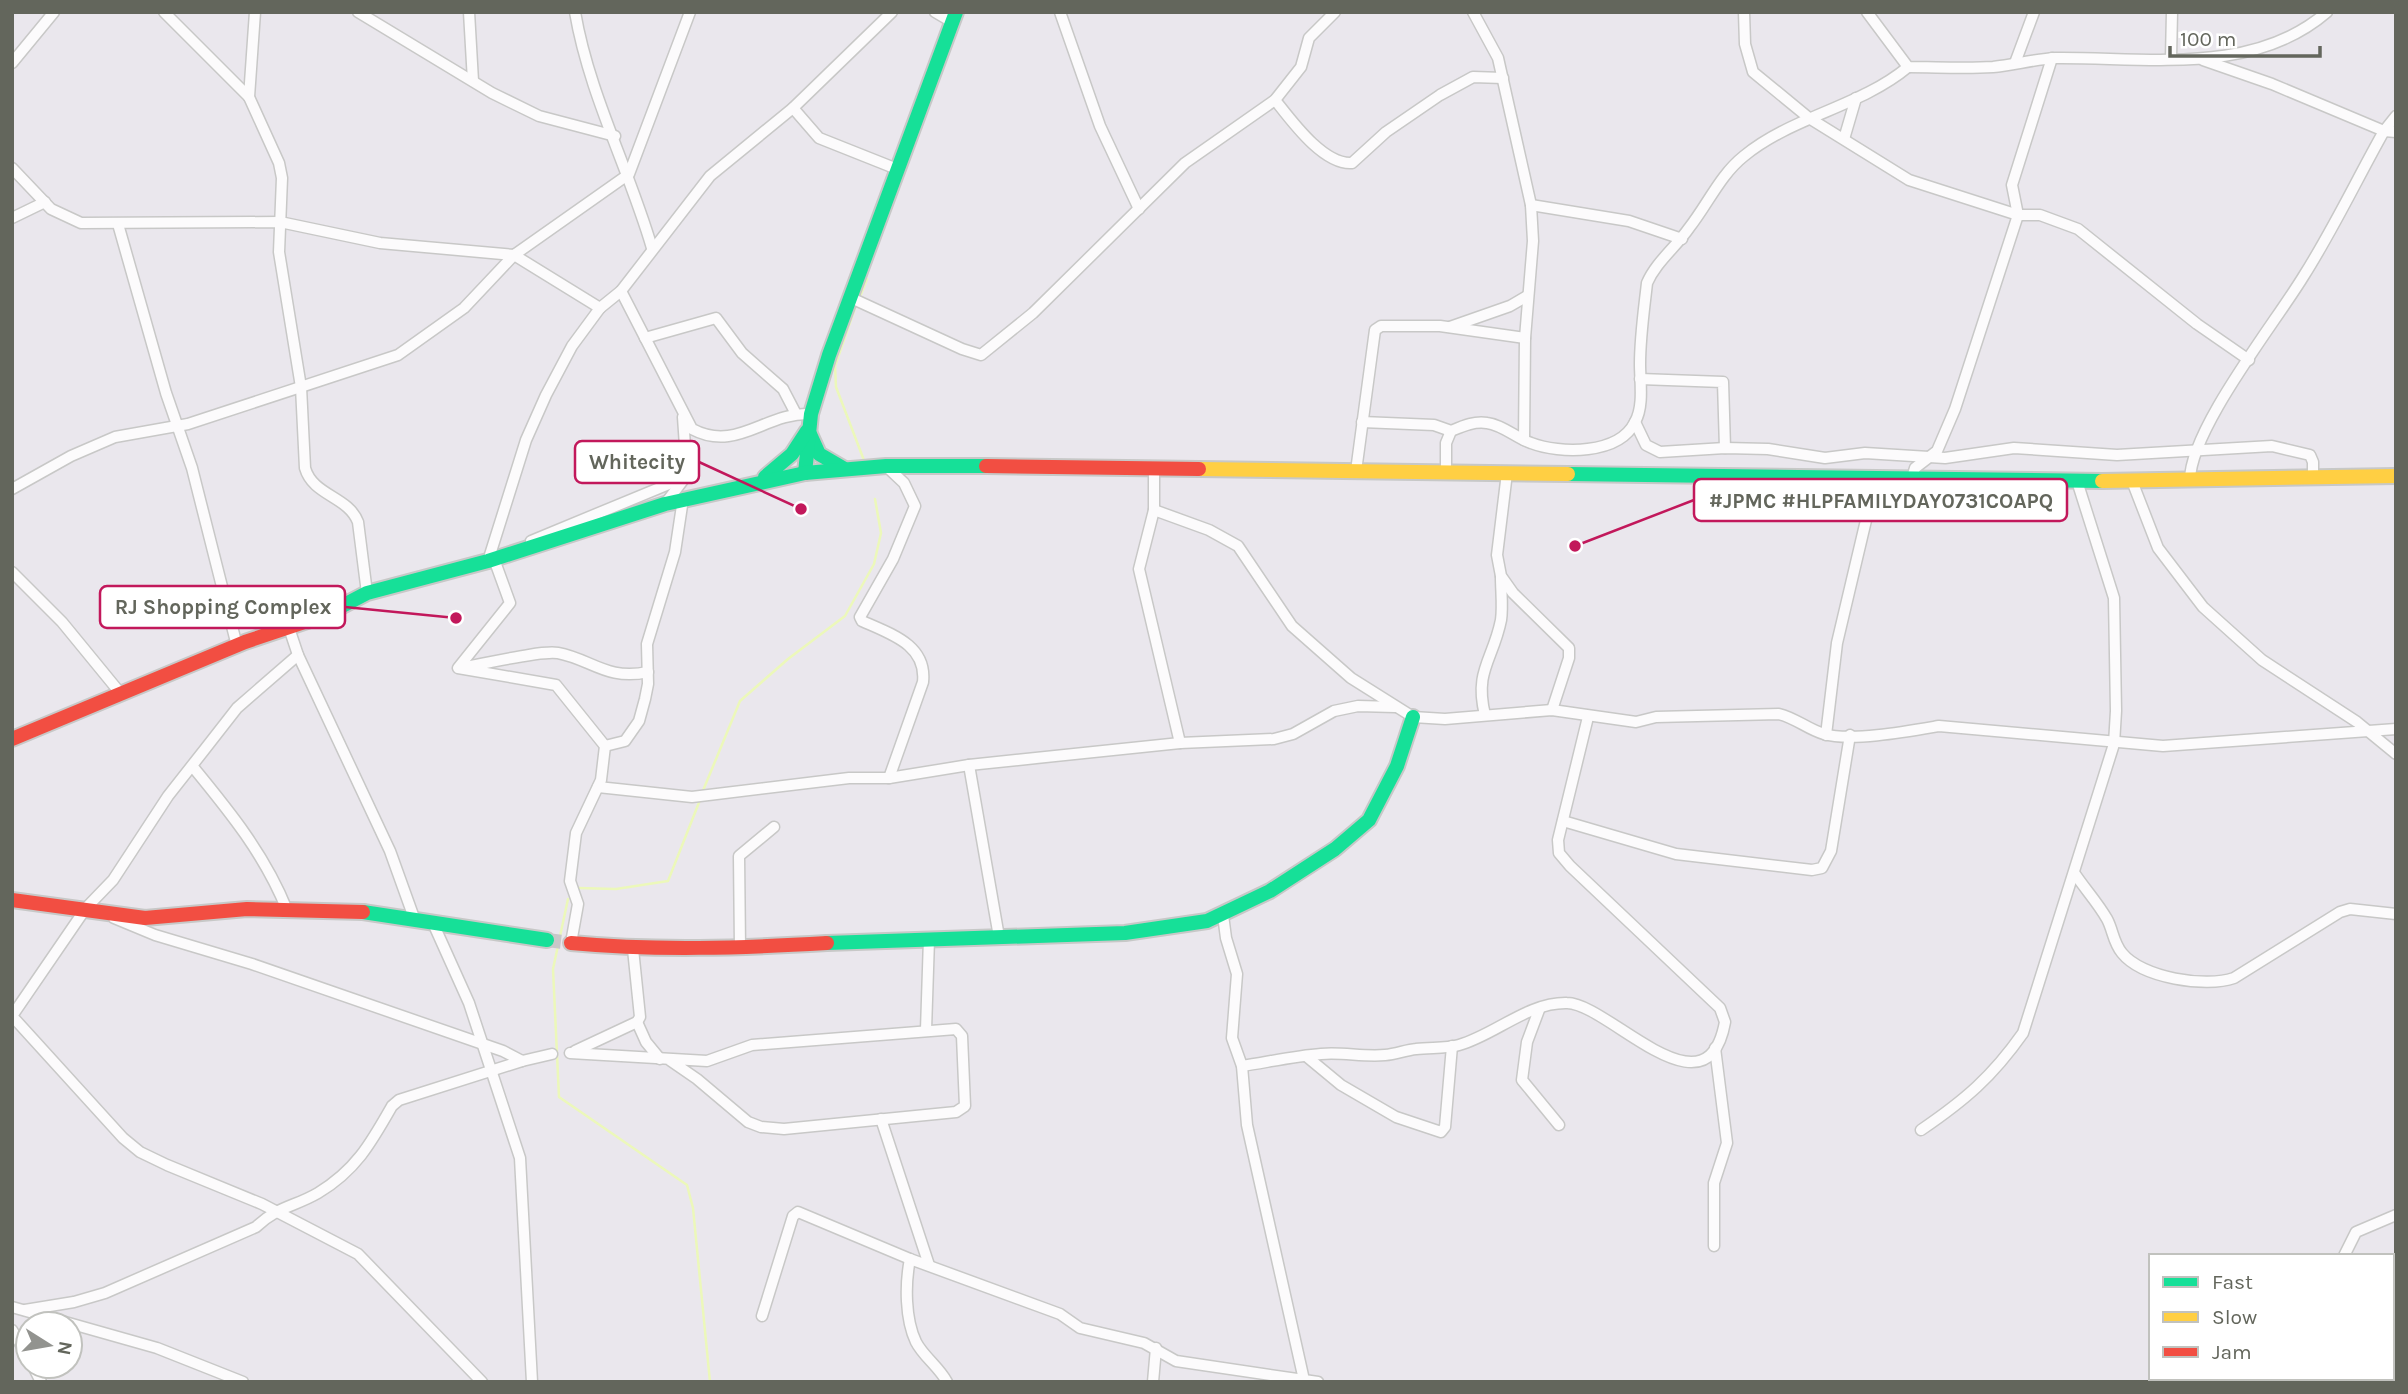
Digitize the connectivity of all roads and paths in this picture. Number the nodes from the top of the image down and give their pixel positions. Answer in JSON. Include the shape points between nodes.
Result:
{"nodes":[{"id":1,"x":54,"y":12,"type":"edge"},
{"id":2,"x":163,"y":12,"type":"edge"},
{"id":3,"x":255,"y":12,"type":"edge"},
{"id":4,"x":358,"y":12,"type":"edge"},
{"id":5,"x":469,"y":12,"type":"edge"},
{"id":6,"x":575,"y":12,"type":"edge"},
{"id":7,"x":690,"y":12,"type":"edge"},
{"id":8,"x":892,"y":12,"type":"edge"},
{"id":9,"x":935,"y":12,"type":"edge"},
{"id":10,"x":1060,"y":12,"type":"edge"},
{"id":11,"x":1335,"y":12,"type":"edge"},
{"id":12,"x":1473,"y":12,"type":"edge"},
{"id":13,"x":1744,"y":12,"type":"edge"},
{"id":14,"x":1867,"y":12,"type":"edge"},
{"id":15,"x":2034,"y":12,"type":"edge"},
{"id":16,"x":2172,"y":12,"type":"edge"},
{"id":17,"x":2327,"y":12,"type":"edge"},
{"id":18,"x":954,"y":17,"type":"edge"},
{"id":19,"x":2052,"y":58,"type":"junction"},
{"id":20,"x":2171,"y":58,"type":"junction"},
{"id":21,"x":2201,"y":59,"type":"junction"},
{"id":22,"x":12,"y":63,"type":"edge"},
{"id":23,"x":2015,"y":63,"type":"junction"},
{"id":24,"x":1908,"y":67,"type":"junction"},
{"id":25,"x":1503,"y":78,"type":"junction"},
{"id":26,"x":473,"y":81,"type":"junction"},
{"id":27,"x":249,"y":97,"type":"junction"},
{"id":28,"x":1856,"y":98,"type":"junction"},
{"id":29,"x":1275,"y":100,"type":"junction"},
{"id":30,"x":793,"y":108,"type":"junction"},
{"id":31,"x":2396,"y":116,"type":"edge"},
{"id":32,"x":1809,"y":118,"type":"junction"},
{"id":33,"x":2384,"y":131,"type":"junction"},
{"id":34,"x":2396,"y":132,"type":"edge"},
{"id":35,"x":615,"y":136,"type":"junction"},
{"id":36,"x":1844,"y":139,"type":"junction"},
{"id":37,"x":12,"y":168,"type":"edge"},
{"id":38,"x":897,"y":169,"type":"junction"},
{"id":39,"x":629,"y":174,"type":"junction"},
{"id":40,"x":45,"y":202,"type":"junction"},
{"id":41,"x":1531,"y":205,"type":"junction"},
{"id":42,"x":1139,"y":209,"type":"junction"},
{"id":43,"x":2018,"y":215,"type":"junction"},
{"id":44,"x":12,"y":218,"type":"edge"},
{"id":45,"x":280,"y":222,"type":"junction"},
{"id":46,"x":118,"y":224,"type":"junction"},
{"id":47,"x":1682,"y":239,"type":"junction"},
{"id":48,"x":652,"y":248,"type":"junction"},
{"id":49,"x":514,"y":255,"type":"junction"},
{"id":50,"x":621,"y":291,"type":"junction"},
{"id":51,"x":1527,"y":296,"type":"junction"},
{"id":52,"x":849,"y":297,"type":"junction"},
{"id":53,"x":600,"y":308,"type":"junction"},
{"id":54,"x":1448,"y":327,"type":"junction"},
{"id":55,"x":645,"y":338,"type":"junction"},
{"id":56,"x":1525,"y":338,"type":"junction"},
{"id":57,"x":2249,"y":360,"type":"junction"},
{"id":58,"x":1640,"y":379,"type":"junction"},
{"id":59,"x":301,"y":387,"type":"junction"},
{"id":60,"x":796,"y":414,"type":"junction"},
{"id":61,"x":811,"y":414,"type":"junction"},
{"id":62,"x":683,"y":416,"type":"junction"},
{"id":63,"x":1362,"y":422,"type":"junction"},
{"id":64,"x":1635,"y":422,"type":"junction"},
{"id":65,"x":177,"y":426,"type":"junction"},
{"id":66,"x":808,"y":430,"type":"junction"},
{"id":67,"x":1451,"y":431,"type":"junction"},
{"id":68,"x":1524,"y":440,"type":"junction"},
{"id":69,"x":1725,"y":448,"type":"junction"},
{"id":70,"x":2196,"y":448,"type":"junction"},
{"id":71,"x":1931,"y":457,"type":"junction"},
{"id":72,"x":886,"y":466,"type":"junction"},
{"id":73,"x":1154,"y":468,"type":"junction"},
{"id":74,"x":844,"y":469,"type":"junction"},
{"id":75,"x":1356,"y":471,"type":"junction"},
{"id":76,"x":805,"y":472,"type":"junction"},
{"id":77,"x":1446,"y":472,"type":"junction"},
{"id":78,"x":1507,"y":472,"type":"junction"},
{"id":79,"x":2396,"y":476,"type":"edge"},
{"id":80,"x":686,"y":477,"type":"junction"},
{"id":81,"x":1875,"y":478,"type":"junction"},
{"id":82,"x":1912,"y":478,"type":"junction"},
{"id":83,"x":2313,"y":479,"type":"junction"},
{"id":84,"x":760,"y":481,"type":"junction"},
{"id":85,"x":2077,"y":481,"type":"junction"},
{"id":86,"x":2132,"y":481,"type":"junction"},
{"id":87,"x":2190,"y":481,"type":"junction"},
{"id":88,"x":12,"y":489,"type":"edge"},
{"id":89,"x":683,"y":499,"type":"junction"},
{"id":90,"x":665,"y":504,"type":"junction"},
{"id":91,"x":1154,"y":510,"type":"junction"},
{"id":92,"x":494,"y":559,"type":"junction"},
{"id":93,"x":12,"y":572,"type":"edge"},
{"id":94,"x":1501,"y":576,"type":"junction"},
{"id":95,"x":367,"y":593,"type":"junction"},
{"id":96,"x":289,"y":628,"type":"junction"},
{"id":97,"x":237,"y":646,"type":"junction"},
{"id":98,"x":298,"y":655,"type":"junction"},
{"id":99,"x":458,"y":668,"type":"junction"},
{"id":100,"x":648,"y":673,"type":"junction"},
{"id":101,"x":121,"y":694,"type":"junction"},
{"id":102,"x":1399,"y":708,"type":"junction"},
{"id":103,"x":1552,"y":710,"type":"junction"},
{"id":104,"x":1485,"y":715,"type":"junction"},
{"id":105,"x":1413,"y":717,"type":"junction"},
{"id":106,"x":1588,"y":717,"type":"junction"},
{"id":107,"x":2396,"y":729,"type":"edge"},
{"id":108,"x":2371,"y":732,"type":"junction"},
{"id":109,"x":1826,"y":735,"type":"junction"},
{"id":110,"x":1850,"y":735,"type":"junction"},
{"id":111,"x":12,"y":739,"type":"edge"},
{"id":112,"x":1180,"y":743,"type":"junction"},
{"id":113,"x":2113,"y":744,"type":"junction"},
{"id":114,"x":606,"y":746,"type":"junction"},
{"id":115,"x":2396,"y":754,"type":"edge"},
{"id":116,"x":969,"y":765,"type":"junction"},
{"id":117,"x":193,"y":767,"type":"junction"},
{"id":118,"x":889,"y":778,"type":"junction"},
{"id":119,"x":598,"y":788,"type":"junction"},
{"id":120,"x":1563,"y":821,"type":"junction"},
{"id":121,"x":774,"y":827,"type":"dead end"},
{"id":122,"x":2075,"y":874,"type":"junction"},
{"id":123,"x":12,"y":900,"type":"edge"},
{"id":124,"x":86,"y":908,"type":"junction"},
{"id":125,"x":287,"y":910,"type":"junction"},
{"id":126,"x":2396,"y":914,"type":"edge"},
{"id":127,"x":107,"y":915,"type":"junction"},
{"id":128,"x":413,"y":915,"type":"junction"},
{"id":129,"x":1223,"y":915,"type":"junction"},
{"id":130,"x":433,"y":923,"type":"junction"},
{"id":131,"x":999,"y":937,"type":"junction"},
{"id":132,"x":929,"y":939,"type":"junction"},
{"id":133,"x":547,"y":940,"type":"tunnel mouth"},
{"id":134,"x":571,"y":943,"type":"joint"},
{"id":135,"x":740,"y":948,"type":"junction"},
{"id":136,"x":633,"y":949,"type":"junction"},
{"id":137,"x":1539,"y":1010,"type":"junction"},
{"id":138,"x":637,"y":1022,"type":"junction"},
{"id":139,"x":926,"y":1030,"type":"junction"},
{"id":140,"x":480,"y":1043,"type":"junction"},
{"id":141,"x":1452,"y":1046,"type":"junction"},
{"id":142,"x":1715,"y":1048,"type":"junction"},
{"id":143,"x":552,"y":1054,"type":"dead end"},
{"id":144,"x":1306,"y":1056,"type":"junction"},
{"id":145,"x":664,"y":1059,"type":"junction"},
{"id":146,"x":522,"y":1061,"type":"junction"},
{"id":147,"x":1242,"y":1066,"type":"junction"},
{"id":148,"x":489,"y":1070,"type":"junction"},
{"id":149,"x":881,"y":1119,"type":"junction"},
{"id":150,"x":1559,"y":1125,"type":"dead end"},
{"id":151,"x":1921,"y":1130,"type":"dead end"},
{"id":152,"x":272,"y":1212,"type":"junction"},
{"id":153,"x":2396,"y":1215,"type":"edge"},
{"id":154,"x":1714,"y":1246,"type":"dead end"},
{"id":155,"x":2345,"y":1254,"type":"edge"},
{"id":156,"x":910,"y":1259,"type":"junction"},
{"id":157,"x":929,"y":1265,"type":"junction"},
{"id":158,"x":12,"y":1307,"type":"edge"},
{"id":159,"x":25,"y":1310,"type":"joint"},
{"id":160,"x":762,"y":1316,"type":"dead end"},
{"id":161,"x":84,"y":1327,"type":"edge"},
{"id":162,"x":1156,"y":1348,"type":"junction"},
{"id":163,"x":1304,"y":1380,"type":"junction"},
{"id":164,"x":241,"y":1381,"type":"edge"},
{"id":165,"x":482,"y":1382,"type":"edge"},
{"id":166,"x":532,"y":1382,"type":"edge"},
{"id":167,"x":947,"y":1382,"type":"edge"},
{"id":168,"x":1153,"y":1382,"type":"edge"},
{"id":169,"x":1318,"y":1382,"type":"edge"}],
"edges":[{"from":1,"to":22,"type":"street"},
{"from":2,"to":27,"type":"street"},
{"from":3,"to":27,"type":"street"},
{"from":4,"to":26,"type":"street"},
{"from":5,"to":26,"type":"street"},
{"from":6,"to":35,"type":"street","via":[[584,58]]},
{"from":7,"to":39,"type":"street"},
{"from":8,"to":30,"type":"street"},
{"from":9,"to":18,"type":"street"},
{"from":10,"to":42,"type":"street","via":[[1100,126]]},
{"from":11,"to":29,"type":"street","via":[[1309,38],[1301,67]]},
{"from":12,"to":25,"type":"street"},
{"from":13,"to":32,"type":"street","via":[[1745,44],[1753,72]]},
{"from":14,"to":24,"type":"street"},
{"from":15,"to":23,"type":"street"},
{"from":16,"to":20,"type":"street"},
{"from":17,"to":21,"type":"street","via":[[2285,41],[2264,49]]},
{"from":18,"to":38,"type":"street"},
{"from":19,"to":20,"type":"street"},
{"from":19,"to":23,"type":"street"},
{"from":19,"to":43,"type":"street","via":[[2012,185]]},
{"from":20,"to":21,"type":"street"},
{"from":21,"to":33,"type":"street"},
{"from":23,"to":24,"type":"street"},
{"from":24,"to":28,"type":"street","via":[[1888,84]]},
{"from":25,"to":29,"type":"street","via":[[1473,77],[1451,89],[1386,132],[1352,163],[1333,158],[1313,143]]},
{"from":25,"to":41,"type":"street"},
{"from":26,"to":35,"type":"street","via":[[539,116]]},
{"from":27,"to":45,"type":"street","via":[[279,163]]},
{"from":28,"to":32,"type":"street"},
{"from":28,"to":36,"type":"street"},
{"from":29,"to":42,"type":"street","via":[[1185,163]]},
{"from":30,"to":38,"type":"street","via":[[819,138]]},
{"from":30,"to":48,"type":"street","via":[[710,176]]},
{"from":31,"to":33,"type":"street"},
{"from":32,"to":36,"type":"street"},
{"from":32,"to":47,"type":"street","via":[[1744,156],[1725,174]]},
{"from":33,"to":34,"type":"street"},
{"from":33,"to":57,"type":"street","via":[[2305,275]]},
{"from":35,"to":39,"type":"street"},
{"from":36,"to":43,"type":"street","via":[[1909,180]]},
{"from":37,"to":40,"type":"street"},
{"from":38,"to":52,"type":"street"},
{"from":39,"to":48,"type":"street"},
{"from":39,"to":49,"type":"street"},
{"from":40,"to":44,"type":"street"},
{"from":40,"to":46,"type":"street","via":[[81,223]]},
{"from":41,"to":47,"type":"street","via":[[1629,221]]},
{"from":41,"to":51,"type":"street","via":[[1533,241]]},
{"from":42,"to":52,"type":"street","via":[[1033,313],[981,355]]},
{"from":43,"to":57,"type":"street","via":[[2040,215],[2078,229]]},
{"from":43,"to":71,"type":"street","via":[[1955,409]]},
{"from":45,"to":46,"type":"street"},
{"from":45,"to":49,"type":"street","via":[[380,243]]},
{"from":45,"to":59,"type":"street","via":[[279,253]]},
{"from":46,"to":65,"type":"street"},
{"from":47,"to":58,"type":"street","via":[[1652,271],[1647,283]]},
{"from":48,"to":50,"type":"street"},
{"from":49,"to":53,"type":"street"},
{"from":49,"to":59,"type":"street","via":[[464,308],[398,355]]},
{"from":50,"to":53,"type":"street"},
{"from":50,"to":55,"type":"street"},
{"from":51,"to":54,"type":"street"},
{"from":51,"to":56,"type":"street"},
{"from":52,"to":61,"type":"street"},
{"from":53,"to":80,"type":"street","via":[[551,382],[526,440],[489,558]]},
{"from":54,"to":56,"type":"street"},
{"from":54,"to":63,"type":"street","via":[[1381,326],[1376,330]]},
{"from":55,"to":60,"type":"street","via":[[716,318],[742,353],[783,389]]},
{"from":55,"to":62,"type":"street"},
{"from":56,"to":68,"type":"street"},
{"from":57,"to":70,"type":"street"},
{"from":58,"to":64,"type":"street"},
{"from":58,"to":69,"type":"street","via":[[1723,382]]},
{"from":59,"to":65,"type":"street"},
{"from":59,"to":95,"type":"street","via":[[307,476],[354,511]]},
{"from":60,"to":61,"type":"street"},
{"from":60,"to":62,"type":"street","via":[[723,439],[692,429]]},
{"from":61,"to":66,"type":"street"},
{"from":62,"to":80,"type":"street"},
{"from":63,"to":67,"type":"street","via":[[1434,425]]},
{"from":63,"to":75,"type":"street"},
{"from":64,"to":68,"type":"street","via":[[1617,440],[1590,447],[1570,450]]},
{"from":64,"to":69,"type":"street","via":[[1652,450]]},
{"from":65,"to":88,"type":"street","via":[[115,438]]},
{"from":65,"to":97,"type":"street"},
{"from":66,"to":74,"type":"street","via":[[819,454]]},
{"from":66,"to":76,"type":"street"},
{"from":66,"to":84,"type":"street","via":[[785,462]]},
{"from":67,"to":68,"type":"street","via":[[1484,422]]},
{"from":67,"to":77,"type":"street","via":[[1446,443]]},
{"from":69,"to":71,"type":"street","via":[[1825,458],[1865,453]]},
{"from":70,"to":71,"type":"street","via":[[2118,455],[2014,448]]},
{"from":70,"to":83,"type":"street","via":[[2272,446],[2297,450],[2310,455]]},
{"from":70,"to":87,"type":"street"},
{"from":71,"to":82,"type":"street","via":[[1915,468]]},
{"from":72,"to":73,"type":"street"},
{"from":72,"to":74,"type":"street"},
{"from":72,"to":118,"type":"street","via":[[904,483],[915,506],[893,559],[860,617],[911,646],[925,670]]},
{"from":73,"to":75,"type":"street"},
{"from":73,"to":91,"type":"street"},
{"from":74,"to":76,"type":"street"},
{"from":75,"to":77,"type":"street"},
{"from":76,"to":84,"type":"street"},
{"from":77,"to":78,"type":"street"},
{"from":78,"to":81,"type":"street"},
{"from":78,"to":94,"type":"street","via":[[1497,555]]},
{"from":79,"to":83,"type":"street"},
{"from":80,"to":90,"type":"street"},
{"from":81,"to":82,"type":"street"},
{"from":81,"to":109,"type":"street","via":[[1837,643]]},
{"from":82,"to":85,"type":"street"},
{"from":83,"to":87,"type":"street"},
{"from":84,"to":89,"type":"street"},
{"from":85,"to":86,"type":"street"},
{"from":85,"to":113,"type":"street","via":[[2114,598]]},
{"from":86,"to":87,"type":"street"},
{"from":86,"to":108,"type":"street","via":[[2158,548],[2203,607],[2262,660]]},
{"from":89,"to":90,"type":"street"},
{"from":89,"to":100,"type":"street","via":[[675,552],[647,644]]},
{"from":90,"to":92,"type":"street"},
{"from":91,"to":102,"type":"street","via":[[1238,546],[1292,626],[1351,678]]},
{"from":91,"to":112,"type":"street","via":[[1139,569]]},
{"from":92,"to":95,"type":"street"},
{"from":92,"to":99,"type":"street","via":[[510,604]]},
{"from":93,"to":101,"type":"street","via":[[62,622]]},
{"from":94,"to":103,"type":"street","via":[[1569,648]]},
{"from":94,"to":104,"type":"street","via":[[1502,617],[1480,678]]},
{"from":95,"to":96,"type":"street"},
{"from":96,"to":97,"type":"street"},
{"from":96,"to":98,"type":"street"},
{"from":97,"to":101,"type":"street"},
{"from":98,"to":117,"type":"street","via":[[237,708]]},
{"from":98,"to":128,"type":"street","via":[[390,851]]},
{"from":99,"to":100,"type":"street","via":[[557,653],[591,667],[628,675]]},
{"from":99,"to":114,"type":"street","via":[[556,685]]},
{"from":100,"to":114,"type":"street","via":[[645,699],[632,733],[625,741]]},
{"from":101,"to":111,"type":"street"},
{"from":102,"to":105,"type":"street"},
{"from":102,"to":112,"type":"street","via":[[1358,706],[1334,711],[1293,734],[1274,739]]},
{"from":103,"to":104,"type":"street"},
{"from":103,"to":106,"type":"street"},
{"from":104,"to":105,"type":"street"},
{"from":105,"to":129,"type":"street","via":[[1397,766],[1369,820],[1335,849]]},
{"from":106,"to":109,"type":"street","via":[[1636,722],[1656,717],[1779,714]]},
{"from":106,"to":120,"type":"street"},
{"from":107,"to":108,"type":"street"},
{"from":108,"to":113,"type":"street","via":[[2163,746]]},
{"from":108,"to":115,"type":"street"},
{"from":109,"to":110,"type":"street"},
{"from":110,"to":113,"type":"street","via":[[1939,726]]},
{"from":110,"to":120,"type":"street","via":[[1831,851],[1822,868],[1676,854]]},
{"from":112,"to":116,"type":"street"},
{"from":113,"to":122,"type":"street"},
{"from":114,"to":119,"type":"street"},
{"from":116,"to":118,"type":"street"},
{"from":116,"to":131,"type":"street"},
{"from":117,"to":124,"type":"street","via":[[168,796],[113,880]]},
{"from":117,"to":125,"type":"street","via":[[258,851]]},
{"from":118,"to":119,"type":"street","via":[[849,778],[692,797]]},
{"from":119,"to":134,"type":"street","via":[[576,834],[570,881],[578,904]]},
{"from":120,"to":142,"type":"street","via":[[1559,853],[1720,1008],[1725,1022]]},
{"from":121,"to":135,"type":"street","via":[[739,856]]},
{"from":122,"to":126,"type":"street","via":[[2108,920],[2113,940],[2124,956],[2141,968],[2203,984],[2234,978],[2345,910]]},
{"from":122,"to":151,"type":"street","via":[[2022,1033],[1997,1070]]},
{"from":123,"to":124,"type":"street"},
{"from":124,"to":127,"type":"street"},
{"from":124,"to":152,"type":"street","via":[[12,1016],[140,1152]]},
{"from":125,"to":127,"type":"street","via":[[145,918]]},
{"from":125,"to":128,"type":"street"},
{"from":127,"to":140,"type":"street"},
{"from":128,"to":130,"type":"street"},
{"from":129,"to":131,"type":"street","via":[[1125,933]]},
{"from":129,"to":147,"type":"street","via":[[1237,974],[1232,1038]]},
{"from":130,"to":133,"type":"street"},
{"from":130,"to":140,"type":"street","via":[[469,1003]]},
{"from":131,"to":132,"type":"street"},
{"from":132,"to":135,"type":"street"},
{"from":132,"to":139,"type":"street"},
{"from":134,"to":136,"type":"street"},
{"from":135,"to":136,"type":"street"},
{"from":136,"to":138,"type":"street"},
{"from":137,"to":141,"type":"street"},
{"from":137,"to":142,"type":"street","via":[[1565,1002],[1575,1004],[1683,1062],[1699,1062]]},
{"from":137,"to":150,"type":"street","via":[[1527,1042],[1522,1080]]},
{"from":138,"to":145,"type":"street","via":[[646,1042]]},
{"from":138,"to":145,"type":"street","via":[[570,1053]]},
{"from":139,"to":145,"type":"street","via":[[752,1045],[707,1061]]},
{"from":139,"to":149,"type":"street","via":[[960,1031],[965,1106],[956,1112]]},
{"from":140,"to":146,"type":"street"},
{"from":140,"to":148,"type":"street"},
{"from":141,"to":144,"type":"street","via":[[1385,1055]]},
{"from":141,"to":144,"type":"street","via":[[1441,1132],[1396,1117],[1341,1085]]},
{"from":142,"to":154,"type":"street","via":[[1727,1143],[1714,1183]]},
{"from":143,"to":146,"type":"street"},
{"from":144,"to":147,"type":"street"},
{"from":145,"to":149,"type":"street","via":[[761,1127],[784,1129]]},
{"from":146,"to":148,"type":"street"},
{"from":147,"to":163,"type":"street","via":[[1247,1125]]},
{"from":148,"to":152,"type":"street","via":[[399,1100],[354,1167],[316,1194]]},
{"from":148,"to":166,"type":"street","via":[[520,1158]]},
{"from":149,"to":157,"type":"street"},
{"from":152,"to":159,"type":"street","via":[[256,1227],[105,1293]]},
{"from":152,"to":165,"type":"street","via":[[358,1254]]},
{"from":153,"to":155,"type":"street","via":[[2356,1232]]},
{"from":156,"to":157,"type":"street"},
{"from":156,"to":160,"type":"street","via":[[795,1212]]},
{"from":156,"to":167,"type":"street","via":[[908,1301],[917,1343]]},
{"from":157,"to":162,"type":"street","via":[[1060,1314],[1080,1328]]},
{"from":158,"to":159,"type":"street"},
{"from":161,"to":164,"type":"street","via":[[157,1348]]},
{"from":162,"to":163,"type":"street","via":[[1176,1361]]},
{"from":162,"to":168,"type":"street"},
{"from":163,"to":169,"type":"street"}]}
